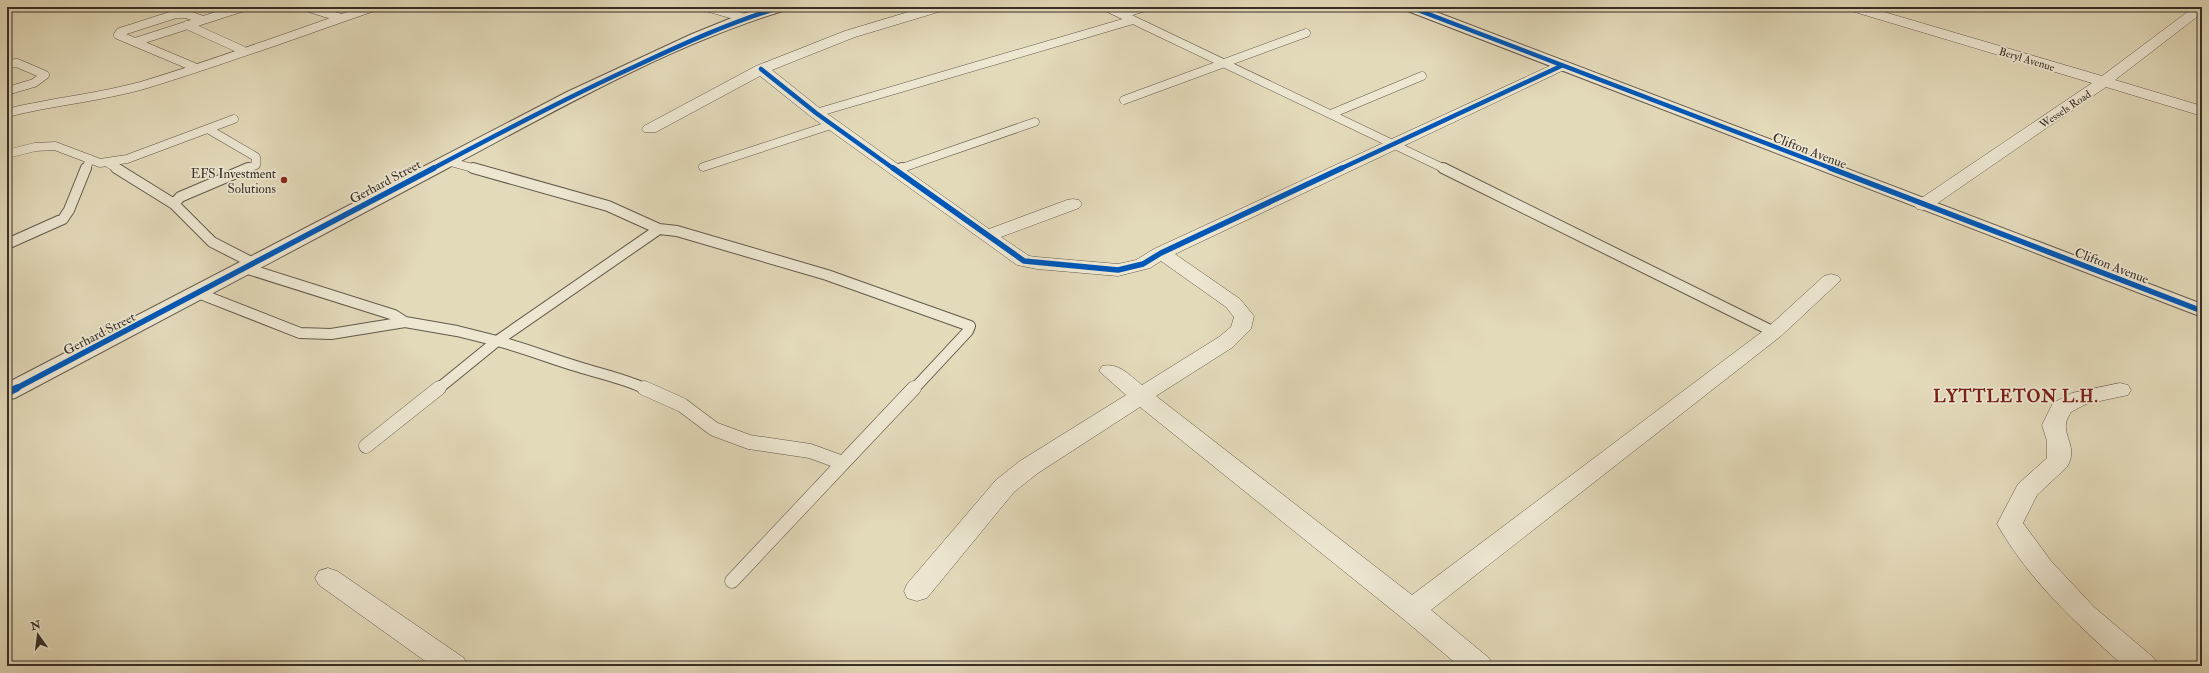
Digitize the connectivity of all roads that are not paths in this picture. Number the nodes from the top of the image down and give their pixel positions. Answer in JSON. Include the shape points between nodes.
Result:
{"nodes":[{"id":1,"x":244,"y":7,"type":"edge"},
{"id":2,"x":306,"y":7,"type":"edge"},
{"id":3,"x":374,"y":7,"type":"edge"},
{"id":4,"x":707,"y":7,"type":"edge"},
{"id":5,"x":764,"y":7,"type":"edge"},
{"id":6,"x":781,"y":7,"type":"edge"},
{"id":7,"x":940,"y":7,"type":"edge"},
{"id":8,"x":1106,"y":7,"type":"edge"},
{"id":9,"x":1146,"y":7,"type":"edge"},
{"id":10,"x":1410,"y":7,"type":"edge"},
{"id":11,"x":1853,"y":7,"type":"edge"},
{"id":12,"x":2202,"y":7,"type":"edge"},
{"id":13,"x":1123,"y":14,"type":"junction"},
{"id":14,"x":739,"y":17,"type":"junction"},
{"id":15,"x":341,"y":18,"type":"junction"},
{"id":16,"x":203,"y":20,"type":"junction"},
{"id":17,"x":1133,"y":20,"type":"junction"},
{"id":18,"x":187,"y":25,"type":"junction"},
{"id":19,"x":1306,"y":33,"type":"dead end"},
{"id":20,"x":135,"y":42,"type":"junction"},
{"id":21,"x":242,"y":50,"type":"junction"},
{"id":22,"x":1224,"y":63,"type":"junction"},
{"id":23,"x":7,"y":64,"type":"edge"},
{"id":24,"x":1561,"y":66,"type":"junction"},
{"id":25,"x":194,"y":67,"type":"junction"},
{"id":26,"x":761,"y":69,"type":"junction"},
{"id":27,"x":1422,"y":76,"type":"dead end"},
{"id":28,"x":2104,"y":82,"type":"junction"},
{"id":29,"x":7,"y":90,"type":"edge"},
{"id":30,"x":1124,"y":100,"type":"dead end"},
{"id":31,"x":2202,"y":111,"type":"edge"},
{"id":32,"x":7,"y":113,"type":"edge"},
{"id":33,"x":816,"y":113,"type":"junction"},
{"id":34,"x":1332,"y":114,"type":"junction"},
{"id":35,"x":234,"y":119,"type":"dead end"},
{"id":36,"x":1035,"y":122,"type":"dead end"},
{"id":37,"x":834,"y":124,"type":"junction"},
{"id":38,"x":208,"y":129,"type":"junction"},
{"id":39,"x":650,"y":129,"type":"dead end"},
{"id":40,"x":1394,"y":144,"type":"junction"},
{"id":41,"x":7,"y":154,"type":"edge"},
{"id":42,"x":90,"y":159,"type":"junction"},
{"id":43,"x":447,"y":161,"type":"junction"},
{"id":44,"x":108,"y":163,"type":"junction"},
{"id":45,"x":703,"y":167,"type":"dead end"},
{"id":46,"x":897,"y":170,"type":"junction"},
{"id":47,"x":174,"y":204,"type":"junction"},
{"id":48,"x":1073,"y":204,"type":"dead end"},
{"id":49,"x":1923,"y":205,"type":"junction"},
{"id":50,"x":659,"y":229,"type":"junction"},
{"id":51,"x":987,"y":236,"type":"junction"},
{"id":52,"x":7,"y":244,"type":"edge"},
{"id":53,"x":1161,"y":253,"type":"junction"},
{"id":54,"x":249,"y":264,"type":"junction"},
{"id":55,"x":1831,"y":280,"type":"dead end"},
{"id":56,"x":198,"y":293,"type":"junction"},
{"id":57,"x":2202,"y":311,"type":"edge"},
{"id":58,"x":405,"y":322,"type":"junction"},
{"id":59,"x":1774,"y":332,"type":"junction"},
{"id":60,"x":497,"y":341,"type":"junction"},
{"id":61,"x":1110,"y":371,"type":"dead end"},
{"id":62,"x":7,"y":386,"type":"edge"},
{"id":63,"x":2120,"y":390,"type":"dead end"},
{"id":64,"x":7,"y":392,"type":"edge"},
{"id":65,"x":1142,"y":397,"type":"junction"},
{"id":66,"x":366,"y":446,"type":"dead end"},
{"id":67,"x":843,"y":463,"type":"junction"},
{"id":68,"x":328,"y":578,"type":"dead end"},
{"id":69,"x":732,"y":581,"type":"dead end"},
{"id":70,"x":917,"y":591,"type":"dead end"},
{"id":71,"x":1412,"y":610,"type":"junction"},
{"id":72,"x":454,"y":666,"type":"edge"},
{"id":73,"x":1479,"y":666,"type":"edge"},
{"id":74,"x":2144,"y":666,"type":"edge"}],
"edges":[{"from":1,"to":16,"type":"lane"},
{"from":2,"to":15,"type":"lane"},
{"from":3,"to":15,"type":"lane"},
{"from":4,"to":14,"type":"street"},
{"from":5,"to":14,"type":"street","name":"Gerhard Street"},
{"from":6,"to":14,"type":"street","name":"Gerhard Street"},
{"from":7,"to":26,"type":"street","via":[[895,18],[829,40]]},
{"from":8,"to":13,"type":"lane"},
{"from":9,"to":13,"type":"lane"},
{"from":10,"to":24,"type":"street","name":"Clifton Avenue"},
{"from":11,"to":28,"type":"street","name":"Beryl Avenue"},
{"from":12,"to":28,"type":"street","name":"Wessels Road"},
{"from":13,"to":17,"type":"lane"},
{"from":14,"to":43,"type":"street","name":"Gerhard Street","via":[[617,74]]},
{"from":14,"to":54,"type":"street","name":"Gerhard Street","via":[[560,96]]},
{"from":15,"to":21,"type":"lane"},
{"from":16,"to":18,"type":"lane"},
{"from":16,"to":20,"type":"lane","via":[[186,14],[176,14],[120,32],[118,36]]},
{"from":17,"to":22,"type":"lane"},
{"from":17,"to":33,"type":"lane"},
{"from":18,"to":20,"type":"lane"},
{"from":18,"to":21,"type":"lane"},
{"from":19,"to":22,"type":"lane"},
{"from":20,"to":25,"type":"lane"},
{"from":21,"to":25,"type":"lane"},
{"from":22,"to":30,"type":"lane"},
{"from":22,"to":34,"type":"lane"},
{"from":23,"to":29,"type":"lane","via":[[17,63],[45,75],[34,83]]},
{"from":24,"to":40,"type":"street"},
{"from":24,"to":49,"type":"street","name":"Clifton Avenue"},
{"from":25,"to":32,"type":"lane","via":[[124,91]]},
{"from":26,"to":33,"type":"street"},
{"from":26,"to":39,"type":"street"},
{"from":27,"to":34,"type":"lane"},
{"from":28,"to":31,"type":"street","name":"Beryl Avenue"},
{"from":28,"to":49,"type":"street","name":"Wessels Road"},
{"from":33,"to":37,"type":"street"},
{"from":34,"to":40,"type":"lane"},
{"from":35,"to":38,"type":"lane"},
{"from":36,"to":46,"type":"lane"},
{"from":37,"to":45,"type":"lane"},
{"from":37,"to":46,"type":"street"},
{"from":38,"to":44,"type":"lane","via":[[127,159]]},
{"from":38,"to":47,"type":"lane","via":[[256,157],[256,165],[180,197]]},
{"from":40,"to":53,"type":"street"},
{"from":40,"to":59,"type":"lane"},
{"from":41,"to":42,"type":"lane","via":[[35,147],[55,146]]},
{"from":42,"to":44,"type":"lane"},
{"from":42,"to":52,"type":"lane","via":[[63,219]]},
{"from":43,"to":50,"type":"lane","via":[[608,206]]},
{"from":43,"to":54,"type":"street","name":"Gerhard Street"},
{"from":44,"to":47,"type":"lane"},
{"from":46,"to":51,"type":"street"},
{"from":47,"to":54,"type":"lane","via":[[212,242]]},
{"from":48,"to":51,"type":"street"},
{"from":49,"to":57,"type":"street","name":"Clifton Avenue"},
{"from":50,"to":60,"type":"lane"},
{"from":50,"to":67,"type":"lane","via":[[677,231],[827,275],[970,326]]},
{"from":51,"to":53,"type":"street","via":[[1024,260],[1064,267],[1118,270],[1143,264]]},
{"from":53,"to":65,"type":"street","via":[[1233,303],[1244,316],[1241,329],[1226,342]]},
{"from":54,"to":56,"type":"street","name":"Gerhard Street"},
{"from":54,"to":58,"type":"lane","via":[[394,315]]},
{"from":54,"to":62,"type":"street","name":"Gerhard Street"},
{"from":55,"to":59,"type":"street"},
{"from":56,"to":58,"type":"lane","via":[[300,333],[331,334]]},
{"from":56,"to":64,"type":"street","name":"Gerhard Street"},
{"from":58,"to":60,"type":"lane"},
{"from":59,"to":71,"type":"street"},
{"from":60,"to":66,"type":"lane"},
{"from":60,"to":67,"type":"lane","via":[[634,383],[682,405],[714,429],[749,442],[810,451]]},
{"from":61,"to":65,"type":"street"},
{"from":63,"to":74,"type":"street","via":[[2080,398],[2061,408],[2054,425],[2059,461],[2026,490],[2010,524],[2042,568],[2084,616]]},
{"from":65,"to":70,"type":"street","via":[[1029,467],[1004,486]]},
{"from":65,"to":71,"type":"street"},
{"from":67,"to":69,"type":"lane"},
{"from":68,"to":72,"type":"street"},
{"from":71,"to":73,"type":"street"}]}
